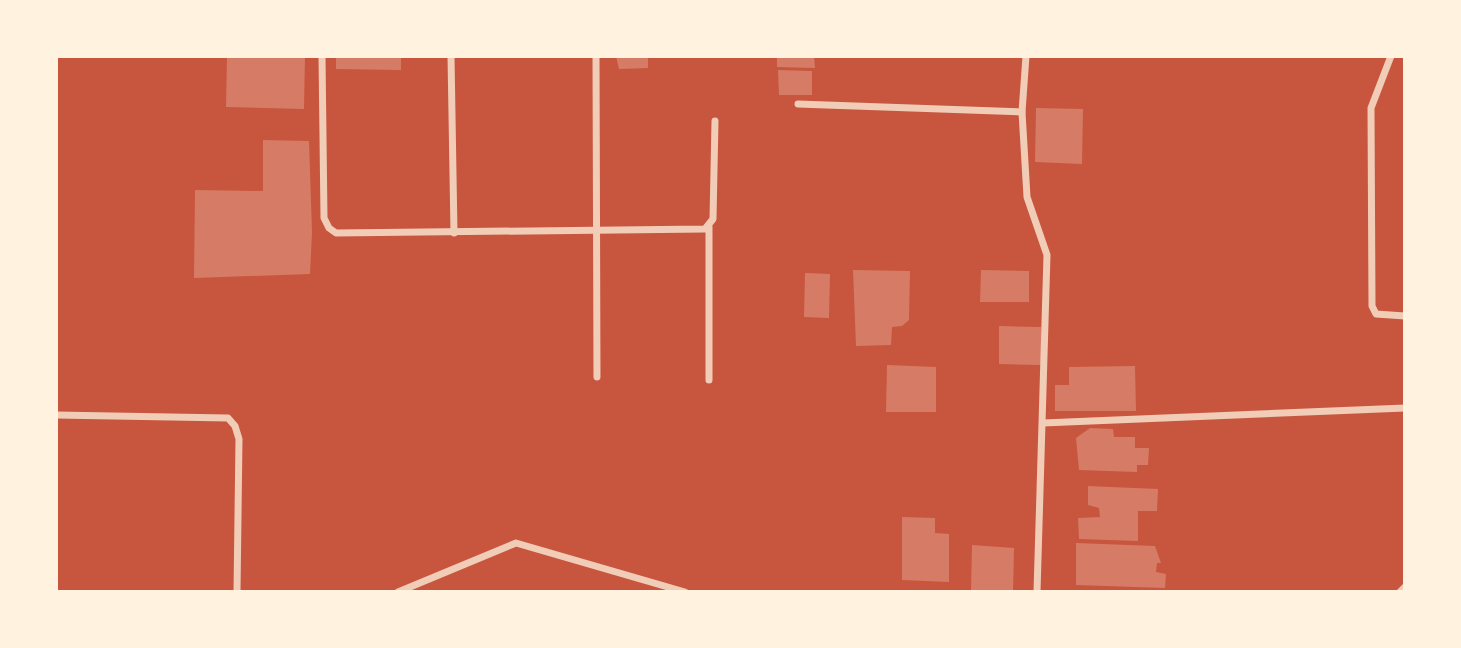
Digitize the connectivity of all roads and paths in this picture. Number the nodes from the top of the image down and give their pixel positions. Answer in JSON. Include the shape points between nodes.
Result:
{"nodes":[{"id":1,"x":322,"y":56,"type":"edge"},
{"id":2,"x":451,"y":56,"type":"edge"},
{"id":3,"x":596,"y":56,"type":"edge"},
{"id":4,"x":1026,"y":56,"type":"edge"},
{"id":5,"x":1391,"y":56,"type":"edge"},
{"id":6,"x":798,"y":104,"type":"dead end"},
{"id":7,"x":1022,"y":112,"type":"junction"},
{"id":8,"x":715,"y":121,"type":"dead end"},
{"id":9,"x":709,"y":227,"type":"junction"},
{"id":10,"x":596,"y":231,"type":"junction"},
{"id":11,"x":454,"y":233,"type":"junction"},
{"id":12,"x":1405,"y":316,"type":"edge"},
{"id":13,"x":597,"y":377,"type":"dead end"},
{"id":14,"x":709,"y":380,"type":"dead end"},
{"id":15,"x":1405,"y":408,"type":"edge"},
{"id":16,"x":56,"y":415,"type":"edge"},
{"id":17,"x":1042,"y":423,"type":"junction"},
{"id":18,"x":1405,"y":587,"type":"edge"},
{"id":19,"x":237,"y":592,"type":"edge"},
{"id":20,"x":398,"y":592,"type":"edge"},
{"id":21,"x":685,"y":592,"type":"edge"},
{"id":22,"x":1037,"y":592,"type":"edge"},
{"id":23,"x":1400,"y":592,"type":"edge"}],
"edges":[{"from":1,"to":11,"type":"street","via":[[323,204],[329,228],[350,234]]},
{"from":2,"to":11,"type":"street"},
{"from":3,"to":10,"type":"street"},
{"from":4,"to":7,"type":"street"},
{"from":5,"to":12,"type":"street","via":[[1371,108],[1372,306],[1376,314]]},
{"from":6,"to":7,"type":"street"},
{"from":7,"to":17,"type":"street","via":[[1027,197],[1047,255]]},
{"from":8,"to":9,"type":"street","via":[[713,219]]},
{"from":9,"to":10,"type":"street"},
{"from":9,"to":14,"type":"street"},
{"from":10,"to":11,"type":"street"},
{"from":10,"to":13,"type":"street"},
{"from":15,"to":17,"type":"street"},
{"from":16,"to":19,"type":"street","via":[[228,418],[239,439]]},
{"from":17,"to":22,"type":"street"},
{"from":18,"to":23,"type":"street"},
{"from":20,"to":21,"type":"street","via":[[516,543]]}]}
